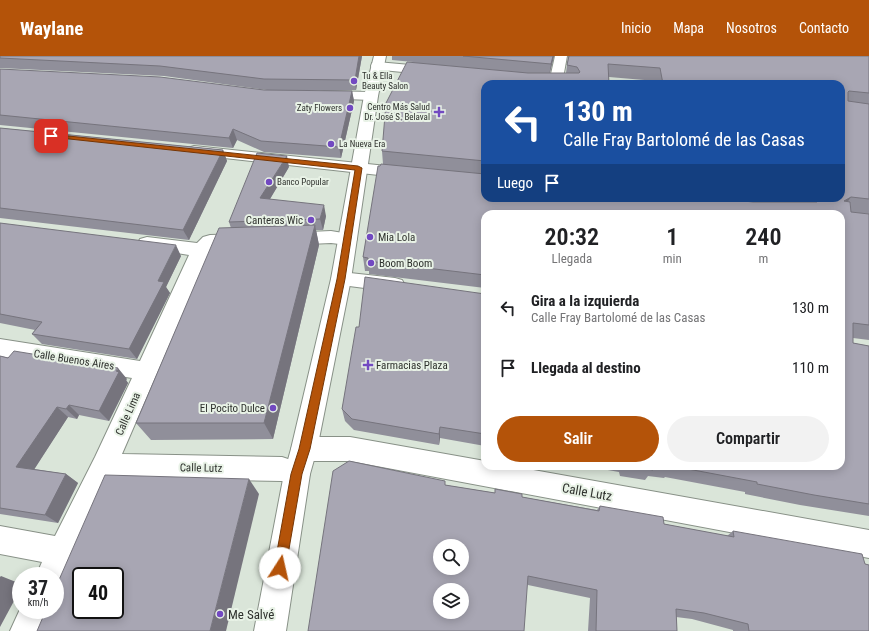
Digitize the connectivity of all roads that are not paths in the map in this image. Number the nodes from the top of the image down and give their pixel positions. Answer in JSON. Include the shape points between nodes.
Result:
{"nodes":[{"id":1,"x":561,"y":56,"type":"edge"},
{"id":2,"x":379,"y":61,"type":"edge"},
{"id":3,"x":447,"y":73,"type":"edge"},
{"id":4,"x":557,"y":80,"type":"edge"},
{"id":5,"x":313,"y":95,"type":"edge"},
{"id":6,"x":371,"y":96,"type":"junction"},
{"id":7,"x":180,"y":150,"type":"edge"},
{"id":8,"x":358,"y":168,"type":"junction"},
{"id":9,"x":423,"y":175,"type":"edge"},
{"id":10,"x":348,"y":239,"type":"junction"},
{"id":11,"x":131,"y":242,"type":"edge"},
{"id":12,"x":201,"y":250,"type":"junction"},
{"id":13,"x":341,"y":279,"type":"junction"},
{"id":14,"x":414,"y":288,"type":"edge"},
{"id":15,"x":0,"y":348,"type":"edge"},
{"id":16,"x":147,"y":371,"type":"junction"},
{"id":17,"x":304,"y":449,"type":"junction"},
{"id":18,"x":104,"y":466,"type":"junction"},
{"id":19,"x":297,"y":474,"type":"junction"},
{"id":20,"x":0,"y":540,"type":"edge"},
{"id":21,"x":869,"y":544,"type":"edge"},
{"id":22,"x":57,"y":564,"type":"edge"},
{"id":23,"x":32,"y":619,"type":"edge"},
{"id":24,"x":26,"y":631,"type":"edge"},
{"id":25,"x":270,"y":631,"type":"edge"}],
"edges":[{"from":1,"to":4,"type":"street"},
{"from":2,"to":3,"type":"street"},
{"from":2,"to":6,"type":"street"},
{"from":5,"to":6,"type":"street"},
{"from":6,"to":8,"type":"street"},
{"from":7,"to":8,"type":"street"},
{"from":8,"to":9,"type":"street"},
{"from":8,"to":10,"type":"street"},
{"from":10,"to":12,"type":"street","via":[[210,241]]},
{"from":10,"to":13,"type":"street"},
{"from":11,"to":12,"type":"street"},
{"from":12,"to":16,"type":"street","name":"Calle Lima"},
{"from":13,"to":14,"type":"street"},
{"from":13,"to":17,"type":"street"},
{"from":15,"to":16,"type":"street","name":"Calle Buenos Aires"},
{"from":16,"to":18,"type":"street","name":"Calle Lima"},
{"from":17,"to":19,"type":"street"},
{"from":17,"to":21,"type":"street","name":"Calle Lutz","via":[[350,448]]},
{"from":18,"to":19,"type":"street","name":"Calle Lutz","via":[[282,469]]},
{"from":18,"to":22,"type":"street","name":"Calle Lima"},
{"from":19,"to":25,"type":"street"},
{"from":20,"to":22,"type":"street"},
{"from":23,"to":24,"type":"street"}]}
